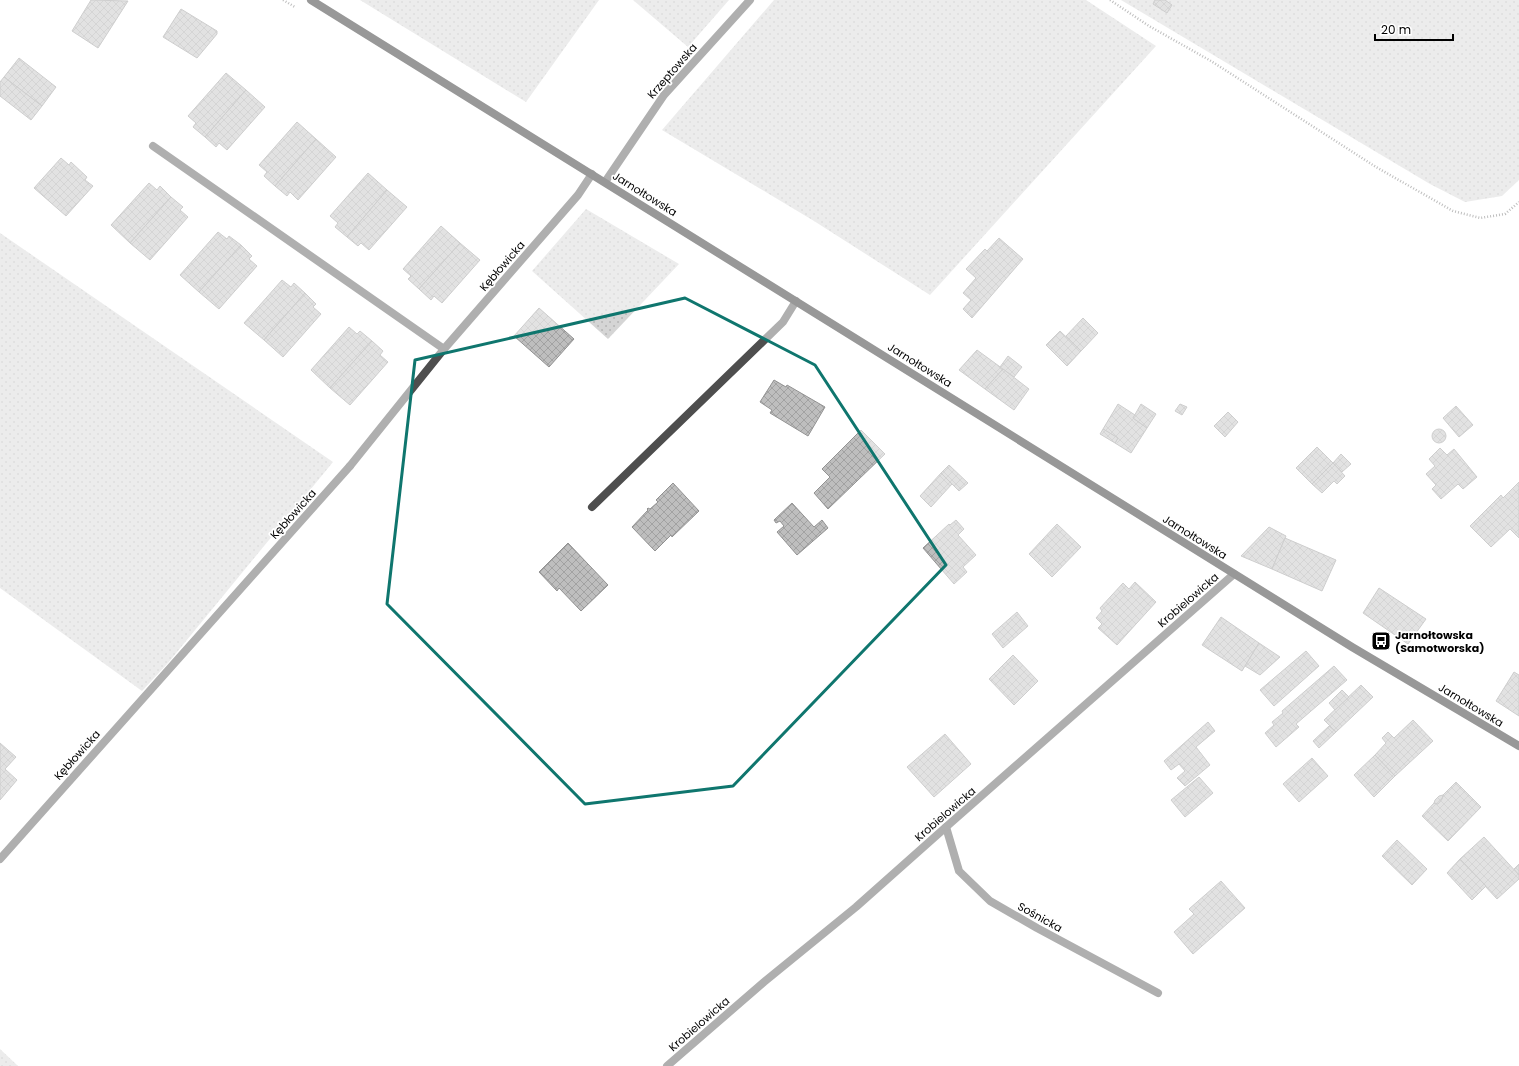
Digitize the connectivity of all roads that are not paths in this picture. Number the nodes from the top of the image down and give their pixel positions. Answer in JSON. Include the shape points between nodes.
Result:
{"nodes":[{"id":1,"x":311,"y":0,"type":"edge"},
{"id":2,"x":750,"y":0,"type":"edge"},
{"id":3,"x":153,"y":146,"type":"dead end"},
{"id":4,"x":592,"y":174,"type":"junction"},
{"id":5,"x":605,"y":182,"type":"junction"},
{"id":6,"x":796,"y":301,"type":"junction"},
{"id":7,"x":444,"y":349,"type":"junction"},
{"id":8,"x":592,"y":506,"type":"dead end"},
{"id":9,"x":1234,"y":574,"type":"junction"},
{"id":10,"x":1519,"y":746,"type":"edge"},
{"id":11,"x":946,"y":827,"type":"junction"},
{"id":12,"x":0,"y":858,"type":"edge"},
{"id":13,"x":1158,"y":993,"type":"dead end"},
{"id":14,"x":667,"y":1066,"type":"edge"}],
"edges":[{"from":1,"to":4,"type":"street","name":"Jarnołtowska"},
{"from":2,"to":5,"type":"street","name":"Krzeptowska","via":[[664,95]]},
{"from":3,"to":7,"type":"street"},
{"from":4,"to":5,"type":"street","name":"Jarnołtowska"},
{"from":4,"to":7,"type":"street","name":"Kębłowicka","via":[[570,206]]},
{"from":5,"to":6,"type":"street","name":"Jarnołtowska"},
{"from":6,"to":8,"type":"street","via":[[783,322]]},
{"from":6,"to":9,"type":"street","name":"Jarnołtowska"},
{"from":7,"to":12,"type":"street","name":"Kębłowicka","via":[[350,466]]},
{"from":9,"to":10,"type":"street","name":"Jarnołtowska"},
{"from":9,"to":11,"type":"street","name":"Krobielowicka"},
{"from":11,"to":13,"type":"street","name":"Sośnicka","via":[[959,871],[990,901]]},
{"from":11,"to":14,"type":"street","name":"Krobielowicka","via":[[856,907]]}]}
